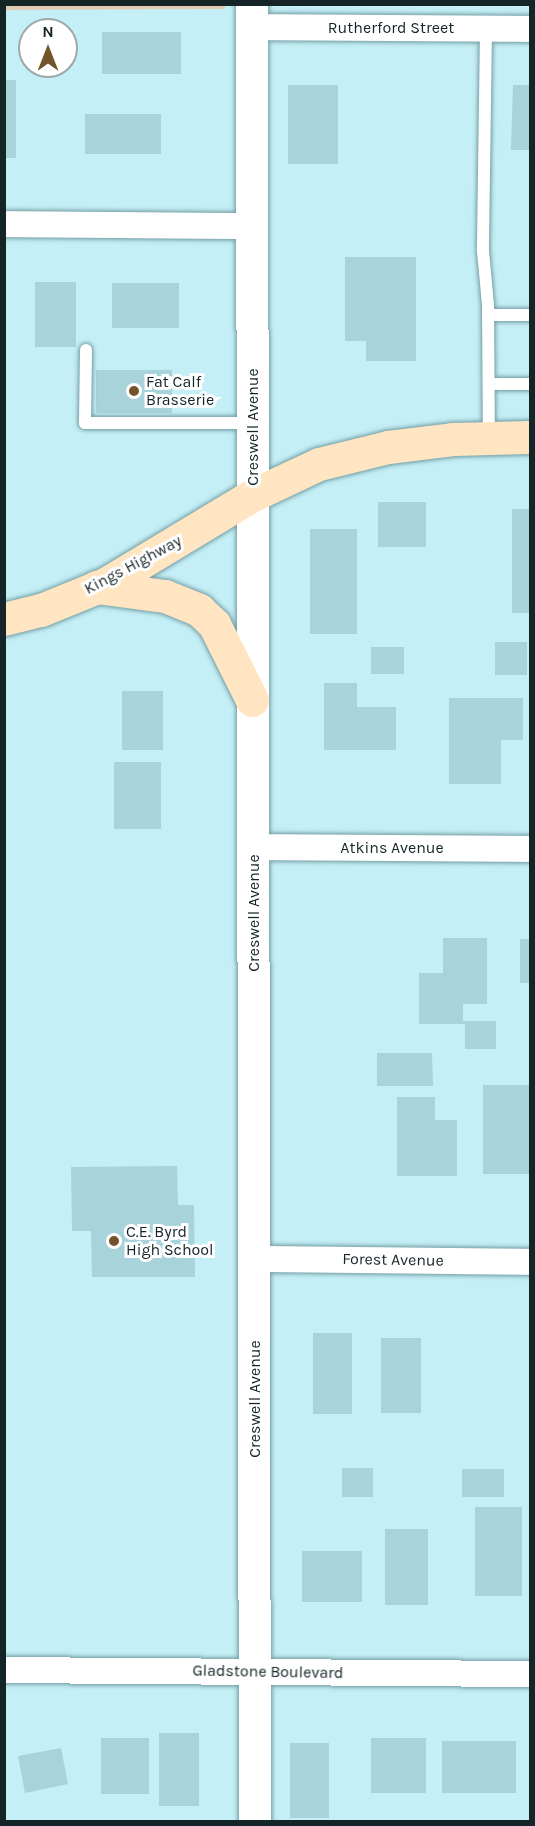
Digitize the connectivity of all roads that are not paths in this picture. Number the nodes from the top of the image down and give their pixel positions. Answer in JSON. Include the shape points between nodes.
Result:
{"nodes":[{"id":1,"x":252,"y":16,"type":"edge"},
{"id":2,"x":486,"y":29,"type":"junction"},
{"id":3,"x":531,"y":29,"type":"edge"},
{"id":4,"x":4,"y":224,"type":"edge"},
{"id":5,"x":252,"y":225,"type":"junction"},
{"id":6,"x":488,"y":315,"type":"junction"},
{"id":7,"x":531,"y":315,"type":"edge"},
{"id":8,"x":86,"y":350,"type":"dead end"},
{"id":9,"x":489,"y":384,"type":"junction"},
{"id":10,"x":531,"y":384,"type":"edge"},
{"id":11,"x":253,"y":423,"type":"junction"},
{"id":12,"x":531,"y":437,"type":"edge"},
{"id":13,"x":489,"y":438,"type":"junction"},
{"id":14,"x":253,"y":495,"type":"junction"},
{"id":15,"x":96,"y":587,"type":"junction"},
{"id":16,"x":4,"y":618,"type":"edge"},
{"id":17,"x":252,"y":700,"type":"junction"},
{"id":18,"x":254,"y":847,"type":"junction"},
{"id":19,"x":531,"y":849,"type":"edge"},
{"id":20,"x":255,"y":1258,"type":"junction"},
{"id":21,"x":531,"y":1262,"type":"edge"},
{"id":22,"x":4,"y":1670,"type":"edge"},
{"id":23,"x":255,"y":1672,"type":"junction"},
{"id":24,"x":531,"y":1674,"type":"edge"},
{"id":25,"x":255,"y":1821,"type":"edge"}],
"edges":[{"from":1,"to":2,"type":"street","name":"Rutherford Street"},
{"from":1,"to":5,"type":"street","name":"Creswell Avenue"},
{"from":2,"to":3,"type":"street","name":"Rutherford Street"},
{"from":2,"to":6,"type":"lane","via":[[483,251]]},
{"from":4,"to":5,"type":"street"},
{"from":5,"to":11,"type":"street","name":"Creswell Avenue"},
{"from":6,"to":7,"type":"lane"},
{"from":6,"to":9,"type":"lane"},
{"from":8,"to":11,"type":"lane","via":[[85,423]]},
{"from":9,"to":10,"type":"lane"},
{"from":9,"to":13,"type":"lane"},
{"from":11,"to":14,"type":"street","name":"Creswell Avenue"},
{"from":12,"to":13,"type":"main road","name":"Kings Highway"},
{"from":13,"to":14,"type":"main road","name":"Kings Highway","via":[[388,447],[319,464]]},
{"from":14,"to":15,"type":"main road","name":"Kings Highway","via":[[149,560]]},
{"from":14,"to":17,"type":"street","name":"Creswell Avenue"},
{"from":15,"to":16,"type":"main road","name":"Kings Highway","via":[[41,609]]},
{"from":15,"to":17,"type":"main road","via":[[165,596],[199,610],[214,624]]},
{"from":17,"to":18,"type":"street","name":"Creswell Avenue"},
{"from":18,"to":19,"type":"street","name":"Atkins Avenue"},
{"from":18,"to":20,"type":"street","name":"Creswell Avenue"},
{"from":20,"to":21,"type":"street","name":"Forest Avenue"},
{"from":20,"to":23,"type":"street","name":"Creswell Avenue"},
{"from":22,"to":23,"type":"street","name":"Gladstone Boulevard"},
{"from":23,"to":24,"type":"street","name":"Gladstone Boulevard"},
{"from":23,"to":25,"type":"street","name":"Creswell Avenue"}]}
